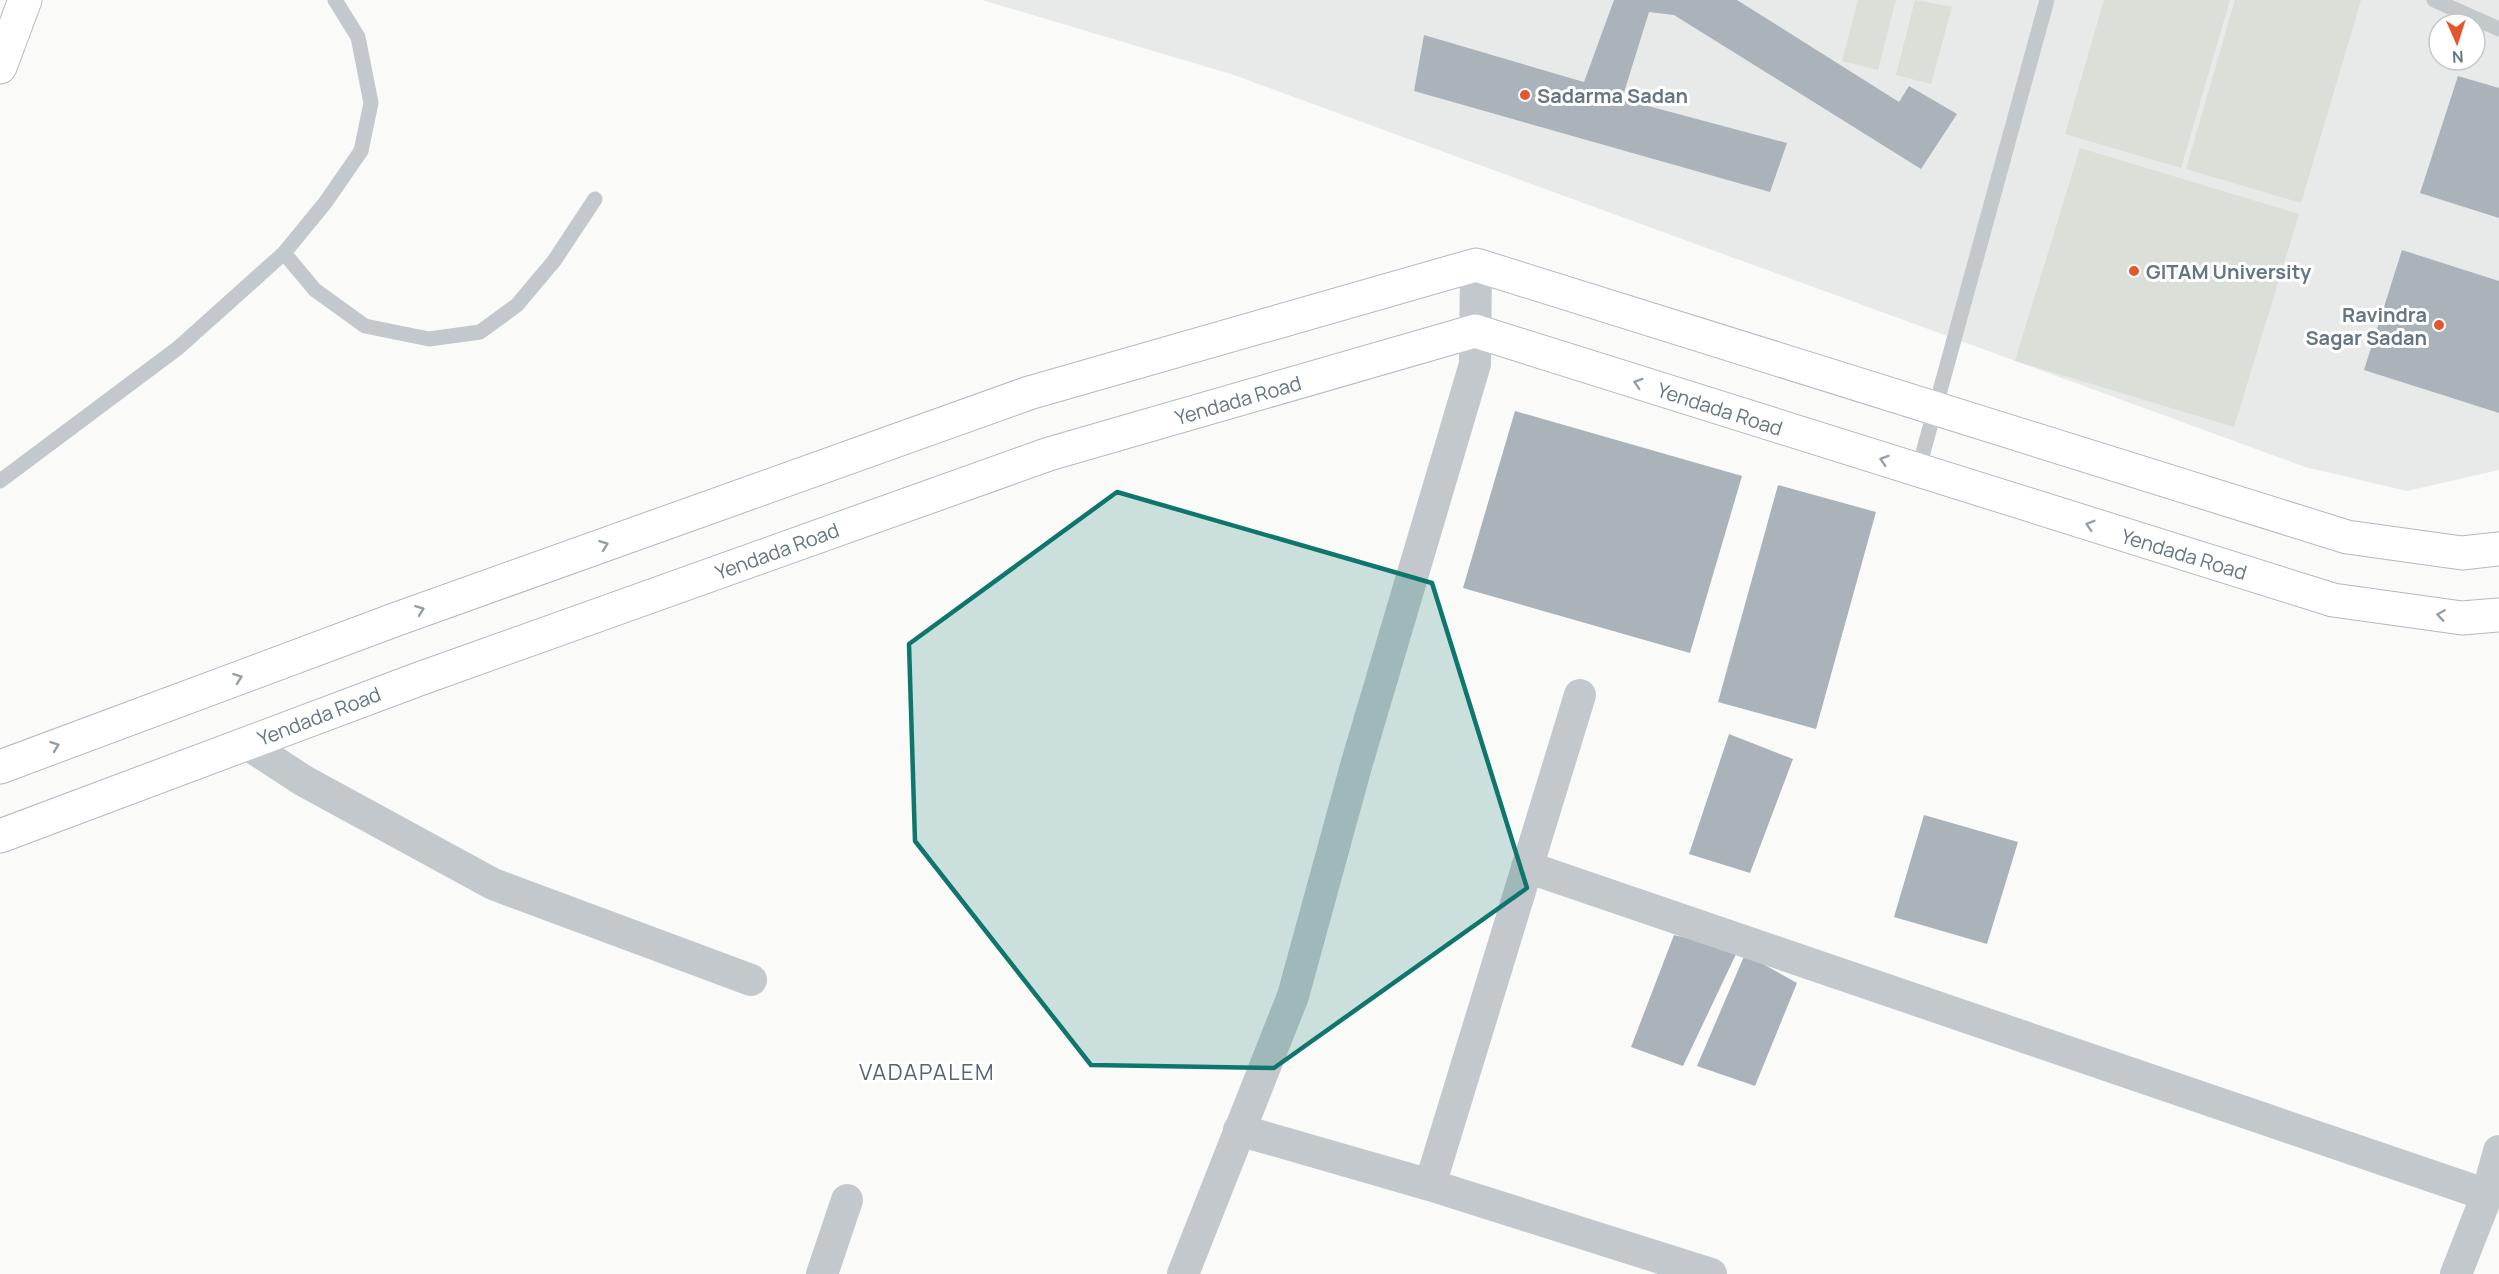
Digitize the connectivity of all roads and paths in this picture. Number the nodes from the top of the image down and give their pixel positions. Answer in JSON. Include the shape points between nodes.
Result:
{"nodes":[{"id":1,"x":25,"y":0,"type":"edge"},
{"id":2,"x":335,"y":0,"type":"edge"},
{"id":3,"x":2047,"y":0,"type":"edge"},
{"id":4,"x":2434,"y":0,"type":"edge"},
{"id":5,"x":2499,"y":29,"type":"edge"},
{"id":6,"x":0,"y":67,"type":"edge"},
{"id":7,"x":595,"y":199,"type":"dead end"},
{"id":8,"x":284,"y":254,"type":"junction"},
{"id":9,"x":1476,"y":265,"type":"junction"},
{"id":10,"x":1475,"y":331,"type":"junction"},
{"id":11,"x":1935,"y":410,"type":"junction"},
{"id":12,"x":1918,"y":471,"type":"junction"},
{"id":13,"x":0,"y":481,"type":"edge"},
{"id":14,"x":2499,"y":549,"type":"edge"},
{"id":15,"x":2499,"y":615,"type":"edge"},
{"id":16,"x":1580,"y":694,"type":"dead end"},
{"id":17,"x":247,"y":744,"type":"junction"},
{"id":18,"x":0,"y":767,"type":"edge"},
{"id":19,"x":0,"y":836,"type":"edge"},
{"id":20,"x":1527,"y":867,"type":"junction"},
{"id":21,"x":751,"y":980,"type":"dead end"},
{"id":22,"x":1239,"y":1130,"type":"junction"},
{"id":23,"x":2499,"y":1151,"type":"edge"},
{"id":24,"x":1430,"y":1185,"type":"junction"},
{"id":25,"x":2487,"y":1195,"type":"junction"},
{"id":26,"x":847,"y":1200,"type":"dead end"},
{"id":27,"x":822,"y":1274,"type":"edge"},
{"id":28,"x":1183,"y":1274,"type":"edge"},
{"id":29,"x":1710,"y":1274,"type":"edge"},
{"id":30,"x":2457,"y":1274,"type":"edge"}],
"edges":[{"from":1,"to":6,"type":"main road"},
{"from":2,"to":8,"type":"lane","via":[[358,38],[371,103],[360,150],[325,203]]},
{"from":3,"to":11,"type":"lane"},
{"from":4,"to":5,"type":"lane"},
{"from":7,"to":8,"type":"lane","via":[[554,261],[517,305],[480,332],[429,339],[365,326],[315,290]]},
{"from":8,"to":13,"type":"lane","via":[[178,348]]},
{"from":9,"to":10,"type":"street"},
{"from":9,"to":11,"type":"main road"},
{"from":18,"to":9,"type":"main road","one_way":true,"via":[[397,619],[1029,393]]},
{"from":12,"to":10,"type":"main road","name":"Yendada Road","one_way":true},
{"from":10,"to":17,"type":"main road","name":"Yendada Road","via":[[1049,454]]},
{"from":10,"to":22,"type":"street","via":[[1474,364],[1293,996]]},
{"from":11,"to":12,"type":"lane"},
{"from":11,"to":14,"type":"main road","via":[[2347,537],[2462,553]]},
{"from":15,"to":12,"type":"main road","name":"Yendada Road","one_way":true,"via":[[2462,618],[2333,600]]},
{"from":16,"to":20,"type":"street"},
{"from":17,"to":19,"type":"main road","name":"Yendada Road"},
{"from":17,"to":21,"type":"street","via":[[304,781],[493,884]]},
{"from":20,"to":24,"type":"street"},
{"from":20,"to":25,"type":"street"},
{"from":22,"to":24,"type":"street"},
{"from":22,"to":28,"type":"street"},
{"from":23,"to":25,"type":"street"},
{"from":24,"to":29,"type":"street"},
{"from":25,"to":30,"type":"street"},
{"from":26,"to":27,"type":"street"}]}
